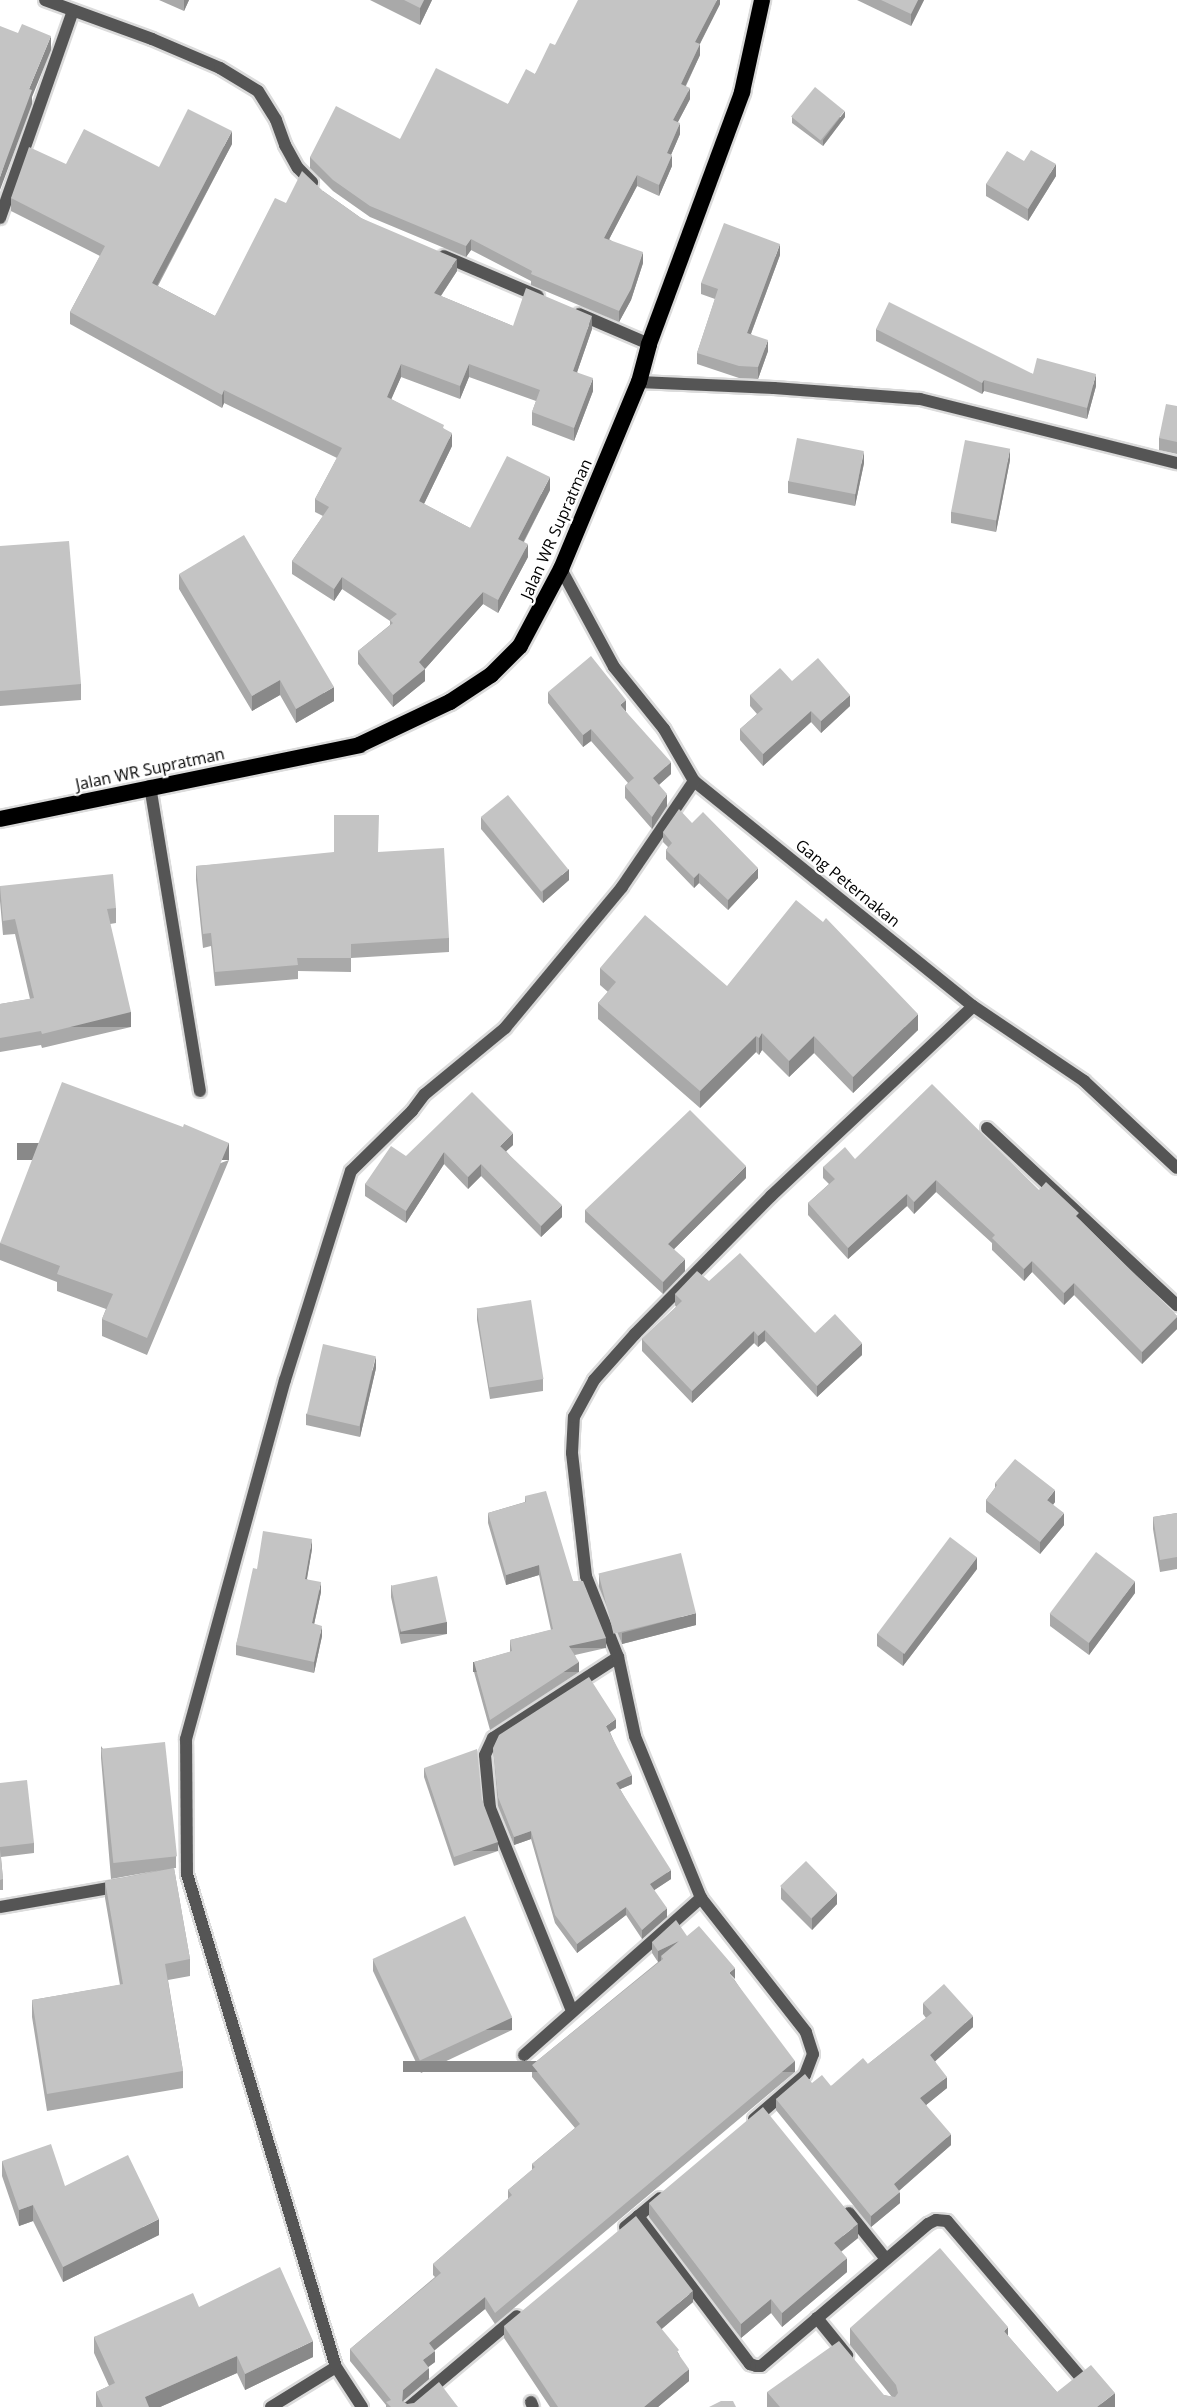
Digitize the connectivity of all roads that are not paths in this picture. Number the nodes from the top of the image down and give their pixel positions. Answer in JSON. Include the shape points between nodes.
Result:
{"nodes":[{"id":1,"x":45,"y":0,"type":"edge"},
{"id":2,"x":762,"y":0,"type":"edge"},
{"id":3,"x":73,"y":11,"type":"junction"},
{"id":4,"x":321,"y":190,"type":"edge"},
{"id":5,"x":0,"y":218,"type":"edge"},
{"id":6,"x":434,"y":252,"type":"edge"},
{"id":7,"x":649,"y":344,"type":"junction"},
{"id":8,"x":639,"y":382,"type":"junction"},
{"id":9,"x":1177,"y":463,"type":"edge"},
{"id":10,"x":561,"y":568,"type":"junction"},
{"id":11,"x":694,"y":781,"type":"junction"},
{"id":12,"x":150,"y":786,"type":"junction"},
{"id":13,"x":0,"y":819,"type":"edge"},
{"id":14,"x":973,"y":1006,"type":"junction"},
{"id":15,"x":200,"y":1091,"type":"dead end"},
{"id":16,"x":987,"y":1128,"type":"dead end"},
{"id":17,"x":1177,"y":1168,"type":"edge"},
{"id":18,"x":1177,"y":1305,"type":"edge"},
{"id":19,"x":618,"y":1657,"type":"junction"},
{"id":20,"x":128,"y":1885,"type":"edge"},
{"id":21,"x":701,"y":1898,"type":"junction"},
{"id":22,"x":0,"y":1907,"type":"edge"},
{"id":23,"x":572,"y":2011,"type":"junction"},
{"id":24,"x":524,"y":2055,"type":"dead end"},
{"id":25,"x":747,"y":2125,"type":"edge"},
{"id":26,"x":674,"y":2186,"type":"edge"},
{"id":27,"x":843,"y":2207,"type":"edge"},
{"id":28,"x":638,"y":2216,"type":"junction"},
{"id":29,"x":613,"y":2237,"type":"edge"},
{"id":30,"x":886,"y":2259,"type":"junction"},
{"id":31,"x":532,"y":2304,"type":"edge"},
{"id":32,"x":817,"y":2318,"type":"junction"},
{"id":33,"x":854,"y":2363,"type":"edge"},
{"id":34,"x":336,"y":2367,"type":"junction"},
{"id":35,"x":1083,"y":2379,"type":"edge"},
{"id":36,"x":271,"y":2407,"type":"edge"},
{"id":37,"x":362,"y":2407,"type":"edge"},
{"id":38,"x":409,"y":2407,"type":"edge"}],
"edges":[{"from":1,"to":3,"type":"street"},
{"from":2,"to":7,"type":"highway","name":"Jalan WR Supratman","via":[[742,92]]},
{"from":3,"to":4,"type":"street","via":[[220,68],[258,91],[298,168]]},
{"from":3,"to":5,"type":"street"},
{"from":6,"to":7,"type":"street"},
{"from":7,"to":8,"type":"highway","name":"Jalan WR Supratman"},
{"from":8,"to":9,"type":"street","via":[[920,399]]},
{"from":8,"to":10,"type":"highway","name":"Jalan WR Supratman"},
{"from":10,"to":11,"type":"street","name":"Gang Peternakan","via":[[614,667],[664,729]]},
{"from":10,"to":12,"type":"highway","name":"Jalan WR Supratman","via":[[520,646],[491,675],[450,702],[358,745]]},
{"from":11,"to":14,"type":"street","name":"Gang Peternakan"},
{"from":11,"to":34,"type":"street","via":[[622,887],[505,1028],[425,1094],[351,1171],[285,1380],[186,1738],[181,1875]]},
{"from":12,"to":13,"type":"highway","name":"Jalan WR Supratman"},
{"from":12,"to":15,"type":"street"},
{"from":14,"to":17,"type":"street","name":"Gang Peternakan","via":[[1084,1081]]},
{"from":14,"to":19,"type":"street","via":[[771,1196],[594,1380],[574,1417],[572,1453],[586,1576]]},
{"from":16,"to":18,"type":"street"},
{"from":19,"to":21,"type":"street","via":[[635,1736]]},
{"from":19,"to":23,"type":"street","via":[[493,1738],[485,1755],[490,1808]]},
{"from":20,"to":22,"type":"street"},
{"from":21,"to":23,"type":"street"},
{"from":21,"to":25,"type":"street","via":[[806,2032],[813,2054],[805,2075],[768,2114]]},
{"from":23,"to":24,"type":"street"},
{"from":26,"to":28,"type":"street"},
{"from":27,"to":30,"type":"street"},
{"from":28,"to":29,"type":"street"},
{"from":28,"to":32,"type":"street","via":[[750,2364],[761,2366]]},
{"from":30,"to":32,"type":"street"},
{"from":30,"to":35,"type":"street","via":[[928,2224],[947,2221]]},
{"from":31,"to":38,"type":"street"},
{"from":32,"to":33,"type":"street"},
{"from":34,"to":36,"type":"street"},
{"from":34,"to":37,"type":"street"}]}
